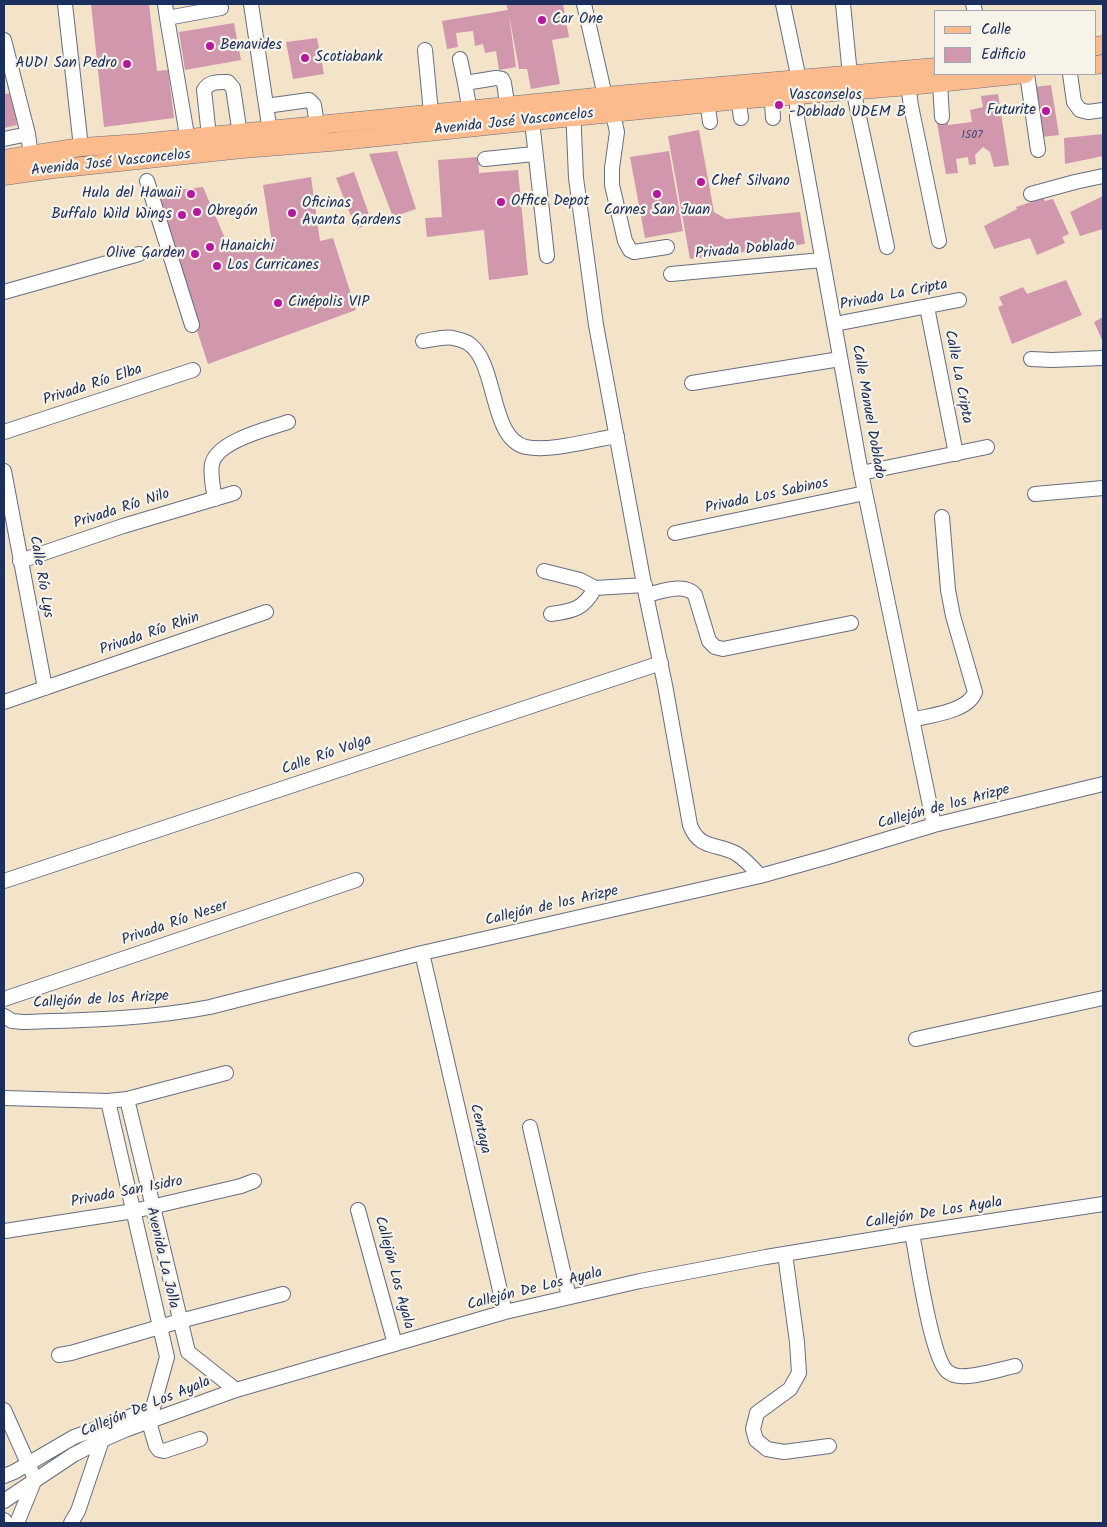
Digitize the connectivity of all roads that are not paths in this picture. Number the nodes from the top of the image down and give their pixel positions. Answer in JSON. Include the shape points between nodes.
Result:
{"nodes":[{"id":1,"x":65,"y":4,"type":"edge"},
{"id":2,"x":165,"y":4,"type":"edge"},
{"id":3,"x":251,"y":4,"type":"edge"},
{"id":4,"x":584,"y":4,"type":"edge"},
{"id":5,"x":783,"y":4,"type":"edge"},
{"id":6,"x":843,"y":4,"type":"edge"},
{"id":7,"x":221,"y":8,"type":"dead end"},
{"id":8,"x":167,"y":18,"type":"junction"},
{"id":9,"x":4,"y":40,"type":"edge"},
{"id":10,"x":424,"y":50,"type":"dead end"},
{"id":11,"x":460,"y":59,"type":"dead end"},
{"id":12,"x":938,"y":75,"type":"edge"},
{"id":13,"x":990,"y":75,"type":"edge"},
{"id":14,"x":1026,"y":75,"type":"edge"},
{"id":15,"x":1070,"y":75,"type":"edge"},
{"id":16,"x":907,"y":78,"type":"junction"},
{"id":17,"x":465,"y":83,"type":"junction"},
{"id":18,"x":851,"y":83,"type":"junction"},
{"id":19,"x":797,"y":87,"type":"junction"},
{"id":20,"x":771,"y":89,"type":"junction"},
{"id":21,"x":737,"y":92,"type":"junction"},
{"id":22,"x":706,"y":96,"type":"junction"},
{"id":23,"x":572,"y":100,"type":"junction"},
{"id":24,"x":530,"y":104,"type":"junction"},
{"id":25,"x":608,"y":105,"type":"junction"},
{"id":26,"x":266,"y":106,"type":"junction"},
{"id":27,"x":508,"y":106,"type":"junction"},
{"id":28,"x":469,"y":110,"type":"junction"},
{"id":29,"x":1103,"y":110,"type":"edge"},
{"id":30,"x":574,"y":117,"type":"junction"},
{"id":31,"x":942,"y":117,"type":"dead end"},
{"id":32,"x":741,"y":118,"type":"dead end"},
{"id":33,"x":773,"y":118,"type":"dead end"},
{"id":34,"x":532,"y":122,"type":"junction"},
{"id":35,"x":710,"y":122,"type":"dead end"},
{"id":36,"x":432,"y":123,"type":"junction"},
{"id":37,"x":510,"y":124,"type":"junction"},
{"id":38,"x":324,"y":125,"type":"junction"},
{"id":39,"x":473,"y":128,"type":"junction"},
{"id":40,"x":28,"y":134,"type":"junction"},
{"id":41,"x":4,"y":139,"type":"edge"},
{"id":42,"x":271,"y":139,"type":"junction"},
{"id":43,"x":241,"y":141,"type":"junction"},
{"id":44,"x":331,"y":142,"type":"junction"},
{"id":45,"x":210,"y":144,"type":"junction"},
{"id":46,"x":81,"y":147,"type":"junction"},
{"id":47,"x":189,"y":147,"type":"junction"},
{"id":48,"x":1038,"y":150,"type":"dead end"},
{"id":49,"x":534,"y":154,"type":"junction"},
{"id":50,"x":31,"y":156,"type":"junction"},
{"id":51,"x":4,"y":159,"type":"edge"},
{"id":52,"x":485,"y":159,"type":"dead end"},
{"id":53,"x":4,"y":176,"type":"edge"},
{"id":54,"x":1103,"y":176,"type":"edge"},
{"id":55,"x":147,"y":181,"type":"dead end"},
{"id":56,"x":1031,"y":194,"type":"dead end"},
{"id":57,"x":939,"y":241,"type":"dead end"},
{"id":58,"x":667,"y":246,"type":"dead end"},
{"id":59,"x":887,"y":247,"type":"dead end"},
{"id":60,"x":139,"y":254,"type":"dead end"},
{"id":61,"x":547,"y":256,"type":"dead end"},
{"id":62,"x":822,"y":260,"type":"junction"},
{"id":63,"x":671,"y":274,"type":"dead end"},
{"id":64,"x":4,"y":292,"type":"edge"},
{"id":65,"x":960,"y":300,"type":"dead end"},
{"id":66,"x":927,"y":307,"type":"junction"},
{"id":67,"x":835,"y":324,"type":"junction"},
{"id":68,"x":192,"y":325,"type":"dead end"},
{"id":69,"x":423,"y":340,"type":"dead end"},
{"id":70,"x":1103,"y":358,"type":"edge"},
{"id":71,"x":840,"y":359,"type":"junction"},
{"id":72,"x":1031,"y":359,"type":"dead end"},
{"id":73,"x":193,"y":370,"type":"dead end"},
{"id":74,"x":692,"y":383,"type":"dead end"},
{"id":75,"x":288,"y":422,"type":"dead end"},
{"id":76,"x":4,"y":432,"type":"edge"},
{"id":77,"x":617,"y":436,"type":"junction"},
{"id":78,"x":987,"y":447,"type":"dead end"},
{"id":79,"x":956,"y":454,"type":"junction"},
{"id":80,"x":4,"y":471,"type":"edge"},
{"id":81,"x":861,"y":474,"type":"junction"},
{"id":82,"x":1103,"y":488,"type":"edge"},
{"id":83,"x":234,"y":493,"type":"dead end"},
{"id":84,"x":865,"y":493,"type":"junction"},
{"id":85,"x":1035,"y":494,"type":"dead end"},
{"id":86,"x":215,"y":499,"type":"junction"},
{"id":87,"x":942,"y":517,"type":"dead end"},
{"id":88,"x":675,"y":533,"type":"dead end"},
{"id":89,"x":20,"y":561,"type":"junction"},
{"id":90,"x":544,"y":571,"type":"dead end"},
{"id":91,"x":595,"y":588,"type":"junction"},
{"id":92,"x":645,"y":590,"type":"junction"},
{"id":93,"x":266,"y":612,"type":"dead end"},
{"id":94,"x":551,"y":614,"type":"dead end"},
{"id":95,"x":851,"y":622,"type":"dead end"},
{"id":96,"x":661,"y":663,"type":"junction"},
{"id":97,"x":45,"y":688,"type":"junction"},
{"id":98,"x":4,"y":702,"type":"edge"},
{"id":99,"x":912,"y":720,"type":"junction"},
{"id":100,"x":1103,"y":784,"type":"edge"},
{"id":101,"x":934,"y":825,"type":"junction"},
{"id":102,"x":760,"y":876,"type":"junction"},
{"id":103,"x":356,"y":880,"type":"dead end"},
{"id":104,"x":4,"y":881,"type":"edge"},
{"id":105,"x":422,"y":953,"type":"junction"},
{"id":106,"x":1103,"y":998,"type":"edge"},
{"id":107,"x":4,"y":999,"type":"edge"},
{"id":108,"x":4,"y":1016,"type":"edge"},
{"id":109,"x":916,"y":1039,"type":"dead end"},
{"id":110,"x":226,"y":1073,"type":"dead end"},
{"id":111,"x":4,"y":1098,"type":"edge"},
{"id":112,"x":127,"y":1099,"type":"junction"},
{"id":113,"x":108,"y":1101,"type":"junction"},
{"id":114,"x":530,"y":1127,"type":"dead end"},
{"id":115,"x":254,"y":1180,"type":"dead end"},
{"id":116,"x":1103,"y":1204,"type":"edge"},
{"id":117,"x":152,"y":1207,"type":"junction"},
{"id":118,"x":358,"y":1210,"type":"dead end"},
{"id":119,"x":134,"y":1211,"type":"junction"},
{"id":120,"x":5,"y":1231,"type":"edge"},
{"id":121,"x":912,"y":1233,"type":"junction"},
{"id":122,"x":785,"y":1254,"type":"junction"},
{"id":123,"x":282,"y":1294,"type":"dead end"},
{"id":124,"x":569,"y":1297,"type":"junction"},
{"id":125,"x":504,"y":1312,"type":"junction"},
{"id":126,"x":180,"y":1321,"type":"junction"},
{"id":127,"x":160,"y":1327,"type":"junction"},
{"id":128,"x":396,"y":1344,"type":"junction"},
{"id":129,"x":188,"y":1352,"type":"junction"},
{"id":130,"x":59,"y":1355,"type":"dead end"},
{"id":131,"x":167,"y":1357,"type":"junction"},
{"id":132,"x":1015,"y":1366,"type":"dead end"},
{"id":133,"x":236,"y":1390,"type":"junction"},
{"id":134,"x":153,"y":1408,"type":"junction"},
{"id":135,"x":4,"y":1410,"type":"edge"},
{"id":136,"x":149,"y":1422,"type":"junction"},
{"id":137,"x":200,"y":1439,"type":"dead end"},
{"id":138,"x":102,"y":1440,"type":"junction"},
{"id":139,"x":829,"y":1446,"type":"dead end"},
{"id":140,"x":28,"y":1463,"type":"junction"},
{"id":141,"x":4,"y":1476,"type":"edge"},
{"id":142,"x":35,"y":1479,"type":"junction"},
{"id":143,"x":4,"y":1501,"type":"edge"},
{"id":144,"x":4,"y":1520,"type":"edge"},
{"id":145,"x":6,"y":1523,"type":"edge"},
{"id":146,"x":17,"y":1523,"type":"edge"},
{"id":147,"x":71,"y":1523,"type":"edge"}],
"edges":[{"from":1,"to":46,"type":"street"},
{"from":2,"to":8,"type":"street"},
{"from":3,"to":26,"type":"street"},
{"from":4,"to":25,"type":"street"},
{"from":5,"to":19,"type":"street","name":"Calle Manuel Doblado"},
{"from":6,"to":18,"type":"street"},
{"from":7,"to":8,"type":"street"},
{"from":8,"to":47,"type":"street"},
{"from":9,"to":40,"type":"street"},
{"from":10,"to":36,"type":"street"},
{"from":11,"to":17,"type":"street"},
{"from":12,"to":13,"type":"main road","name":"Avenida José Vasconcelos"},
{"from":12,"to":16,"type":"main road","name":"Avenida José Vasconcelos"},
{"from":12,"to":31,"type":"street"},
{"from":14,"to":48,"type":"street"},
{"from":15,"to":29,"type":"street","via":[[1074,102],[1080,110]]},
{"from":16,"to":18,"type":"main road","name":"Avenida José Vasconcelos"},
{"from":16,"to":57,"type":"street"},
{"from":17,"to":27,"type":"street","via":[[499,78],[504,83]]},
{"from":17,"to":28,"type":"street"},
{"from":18,"to":19,"type":"main road","name":"Avenida José Vasconcelos"},
{"from":18,"to":59,"type":"street"},
{"from":19,"to":20,"type":"main road","name":"Avenida José Vasconcelos"},
{"from":19,"to":62,"type":"street","name":"Calle Manuel Doblado","via":[[797,118],[808,202]]},
{"from":20,"to":21,"type":"main road","name":"Avenida José Vasconcelos"},
{"from":20,"to":33,"type":"street"},
{"from":21,"to":22,"type":"main road","name":"Avenida José Vasconcelos"},
{"from":21,"to":32,"type":"street"},
{"from":22,"to":25,"type":"main road","name":"Avenida José Vasconcelos"},
{"from":22,"to":35,"type":"street"},
{"from":23,"to":24,"type":"main road","name":"Avenida José Vasconcelos"},
{"from":23,"to":25,"type":"main road","name":"Avenida José Vasconcelos"},
{"from":23,"to":30,"type":"street"},
{"from":24,"to":27,"type":"main road","name":"Avenida José Vasconcelos"},
{"from":24,"to":34,"type":"street"},
{"from":25,"to":30,"type":"main road","name":"Avenida José Vasconcelos"},
{"from":25,"to":58,"type":"street","via":[[617,132],[612,185],[627,246],[640,252]]},
{"from":26,"to":38,"type":"street","via":[[309,100]]},
{"from":26,"to":42,"type":"street"},
{"from":27,"to":28,"type":"main road","name":"Avenida José Vasconcelos"},
{"from":27,"to":37,"type":"street"},
{"from":28,"to":36,"type":"main road","name":"Avenida José Vasconcelos"},
{"from":28,"to":39,"type":"street"},
{"from":30,"to":34,"type":"main road","name":"Avenida José Vasconcelos"},
{"from":30,"to":77,"type":"street","via":[[576,178],[596,325]]},
{"from":34,"to":37,"type":"main road","name":"Avenida José Vasconcelos"},
{"from":34,"to":49,"type":"street"},
{"from":36,"to":38,"type":"main road","name":"Avenida José Vasconcelos"},
{"from":36,"to":39,"type":"main road","name":"Avenida José Vasconcelos"},
{"from":36,"to":44,"type":"main road","name":"Avenida José Vasconcelos"},
{"from":37,"to":39,"type":"main road","name":"Avenida José Vasconcelos"},
{"from":38,"to":42,"type":"main road","name":"Avenida José Vasconcelos"},
{"from":38,"to":44,"type":"street"},
{"from":40,"to":41,"type":"street"},
{"from":40,"to":50,"type":"street"},
{"from":42,"to":43,"type":"main road","name":"Avenida José Vasconcelos"},
{"from":42,"to":44,"type":"main road","name":"Avenida José Vasconcelos"},
{"from":43,"to":45,"type":"main road","name":"Avenida José Vasconcelos"},
{"from":43,"to":45,"type":"street","via":[[232,85],[218,82],[204,90]]},
{"from":45,"to":47,"type":"main road","name":"Avenida José Vasconcelos"},
{"from":46,"to":47,"type":"main road","name":"Avenida José Vasconcelos"},
{"from":46,"to":50,"type":"main road","name":"Avenida José Vasconcelos"},
{"from":47,"to":53,"type":"main road","name":"Avenida José Vasconcelos"},
{"from":49,"to":52,"type":"street"},
{"from":49,"to":61,"type":"street"},
{"from":50,"to":51,"type":"main road","name":"Avenida José Vasconcelos"},
{"from":54,"to":56,"type":"street"},
{"from":55,"to":68,"type":"street"},
{"from":60,"to":64,"type":"street"},
{"from":62,"to":63,"type":"street","name":"Privada Doblado"},
{"from":62,"to":67,"type":"street","name":"Calle Manuel Doblado"},
{"from":65,"to":66,"type":"street","name":"Privada La Cripta"},
{"from":66,"to":67,"type":"street","name":"Privada La Cripta"},
{"from":66,"to":79,"type":"street","name":"Calle La Cripta"},
{"from":67,"to":71,"type":"street","name":"Calle Manuel Doblado"},
{"from":69,"to":77,"type":"street","via":[[451,338],[468,344],[482,360],[508,436],[524,447],[553,447]]},
{"from":70,"to":72,"type":"street"},
{"from":71,"to":74,"type":"street"},
{"from":71,"to":81,"type":"street","name":"Calle Manuel Doblado"},
{"from":73,"to":76,"type":"street","name":"Privada Río Elba"},
{"from":75,"to":86,"type":"street","via":[[236,440],[222,449],[212,463]]},
{"from":77,"to":92,"type":"street"},
{"from":78,"to":79,"type":"street"},
{"from":79,"to":81,"type":"street"},
{"from":80,"to":89,"type":"street","name":"Calle Río Lys"},
{"from":81,"to":84,"type":"street","name":"Calle Manuel Doblado"},
{"from":82,"to":85,"type":"street"},
{"from":83,"to":86,"type":"street","name":"Privada Río Nilo"},
{"from":84,"to":88,"type":"street","name":"Privada Los Sabinos"},
{"from":84,"to":99,"type":"street","name":"Calle Manuel Doblado"},
{"from":86,"to":89,"type":"street","name":"Privada Río Nilo"},
{"from":87,"to":99,"type":"street","via":[[948,590],[975,692],[958,708]]},
{"from":89,"to":97,"type":"street","name":"Calle Río Lys"},
{"from":90,"to":91,"type":"street","via":[[580,580]]},
{"from":91,"to":92,"type":"street"},
{"from":91,"to":94,"type":"street","via":[[588,600],[573,611]]},
{"from":92,"to":95,"type":"street","via":[[692,590],[709,641],[724,649]]},
{"from":92,"to":96,"type":"street"},
{"from":93,"to":97,"type":"street","name":"Privada Río Rhin"},
{"from":96,"to":102,"type":"street","via":[[692,831],[705,843],[736,854]]},
{"from":96,"to":104,"type":"street","name":"Calle Río Volga"},
{"from":97,"to":98,"type":"street","name":"Privada Río Rhin"},
{"from":99,"to":101,"type":"street","name":"Calle Manuel Doblado"},
{"from":100,"to":101,"type":"street","name":"Callejón de los Arizpe"},
{"from":101,"to":102,"type":"street","name":"Callejón de los Arizpe"},
{"from":102,"to":105,"type":"street","name":"Callejón de los Arizpe"},
{"from":103,"to":107,"type":"street","name":"Privada Río Neser"},
{"from":105,"to":108,"type":"street","name":"Callejón de los Arizpe","via":[[179,1013],[125,1019],[23,1022]]},
{"from":105,"to":125,"type":"street","name":"Centaya"},
{"from":106,"to":109,"type":"street"},
{"from":110,"to":112,"type":"street"},
{"from":111,"to":113,"type":"street"},
{"from":112,"to":113,"type":"street"},
{"from":112,"to":117,"type":"street","name":"Avenida La Jolla"},
{"from":113,"to":119,"type":"street","name":"Avenida La Jolla"},
{"from":114,"to":124,"type":"street"},
{"from":115,"to":117,"type":"street","name":"Privada San Isidro"},
{"from":116,"to":121,"type":"street","name":"Callejón De Los Ayala"},
{"from":117,"to":119,"type":"street","name":"Privada San Isidro"},
{"from":117,"to":126,"type":"street","name":"Avenida La Jolla"},
{"from":118,"to":128,"type":"street","name":"Callejón Los Ayala"},
{"from":119,"to":120,"type":"street","name":"Privada San Isidro"},
{"from":119,"to":127,"type":"street","name":"Avenida La Jolla"},
{"from":121,"to":122,"type":"street","name":"Callejón De Los Ayala"},
{"from":121,"to":132,"type":"street","via":[[931,1331],[947,1372],[966,1376]]},
{"from":122,"to":124,"type":"street","name":"Callejón De Los Ayala"},
{"from":122,"to":139,"type":"street","via":[[799,1373],[790,1389],[757,1414],[753,1429],[756,1440],[767,1449],[784,1452]]},
{"from":123,"to":126,"type":"street"},
{"from":124,"to":125,"type":"street","name":"Callejón De Los Ayala"},
{"from":125,"to":128,"type":"street","name":"Callejón De Los Ayala"},
{"from":126,"to":127,"type":"street"},
{"from":126,"to":129,"type":"street","name":"Avenida La Jolla"},
{"from":127,"to":130,"type":"street"},
{"from":127,"to":131,"type":"street","name":"Avenida La Jolla"},
{"from":128,"to":133,"type":"street","name":"Callejón De Los Ayala"},
{"from":129,"to":131,"type":"street"},
{"from":129,"to":133,"type":"street"},
{"from":131,"to":134,"type":"street","name":"Avenida La Jolla"},
{"from":133,"to":136,"type":"street","name":"Callejón De Los Ayala"},
{"from":134,"to":136,"type":"street","name":"Avenida La Jolla"},
{"from":134,"to":140,"type":"street","via":[[74,1437]]},
{"from":135,"to":140,"type":"street"},
{"from":136,"to":137,"type":"street","via":[[159,1450]]},
{"from":136,"to":138,"type":"street","name":"Callejón De Los Ayala"},
{"from":138,"to":142,"type":"street","name":"Callejón De Los Ayala"},
{"from":138,"to":147,"type":"street"},
{"from":140,"to":141,"type":"street"},
{"from":140,"to":142,"type":"street"},
{"from":142,"to":143,"type":"street","name":"Callejón De Los Ayala"},
{"from":142,"to":146,"type":"street"},
{"from":144,"to":145,"type":"street"}]}
